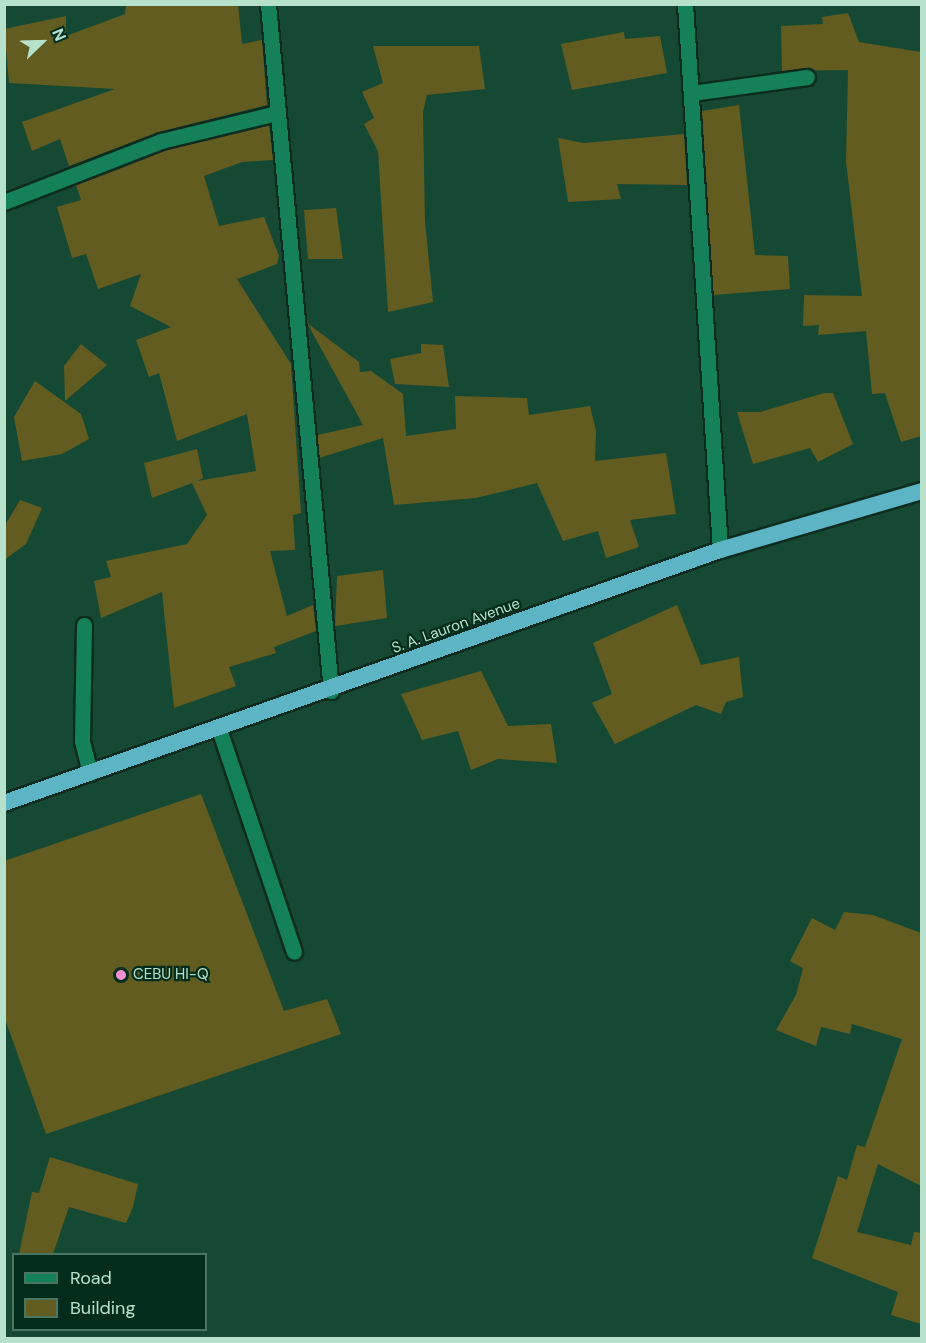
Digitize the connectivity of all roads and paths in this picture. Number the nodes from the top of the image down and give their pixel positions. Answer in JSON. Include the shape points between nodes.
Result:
{"nodes":[{"id":1,"x":268,"y":4,"type":"edge"},
{"id":2,"x":685,"y":4,"type":"edge"},
{"id":3,"x":807,"y":77,"type":"dead end"},
{"id":4,"x":692,"y":93,"type":"junction"},
{"id":5,"x":277,"y":113,"type":"junction"},
{"id":6,"x":4,"y":202,"type":"edge"},
{"id":7,"x":921,"y":491,"type":"edge"},
{"id":8,"x":720,"y":550,"type":"junction"},
{"id":9,"x":84,"y":625,"type":"dead end"},
{"id":10,"x":331,"y":691,"type":"junction"},
{"id":11,"x":219,"y":729,"type":"junction"},
{"id":12,"x":90,"y":773,"type":"junction"},
{"id":13,"x":4,"y":803,"type":"edge"},
{"id":14,"x":294,"y":952,"type":"dead end"}],
"edges":[{"from":1,"to":5,"type":"street"},
{"from":2,"to":4,"type":"street"},
{"from":3,"to":4,"type":"street"},
{"from":4,"to":8,"type":"street"},
{"from":5,"to":6,"type":"street","via":[[161,141]]},
{"from":5,"to":10,"type":"street"},
{"from":7,"to":8,"type":"highway","name":"S. A. Lauron Avenue"},
{"from":8,"to":10,"type":"highway","name":"S. A. Lauron Avenue"},
{"from":9,"to":12,"type":"street","via":[[82,741]]},
{"from":10,"to":11,"type":"highway","name":"S. A. Lauron Avenue"},
{"from":11,"to":12,"type":"highway","name":"S. A. Lauron Avenue"},
{"from":11,"to":14,"type":"street"},
{"from":12,"to":13,"type":"highway","name":"S. A. Lauron Avenue"}]}
